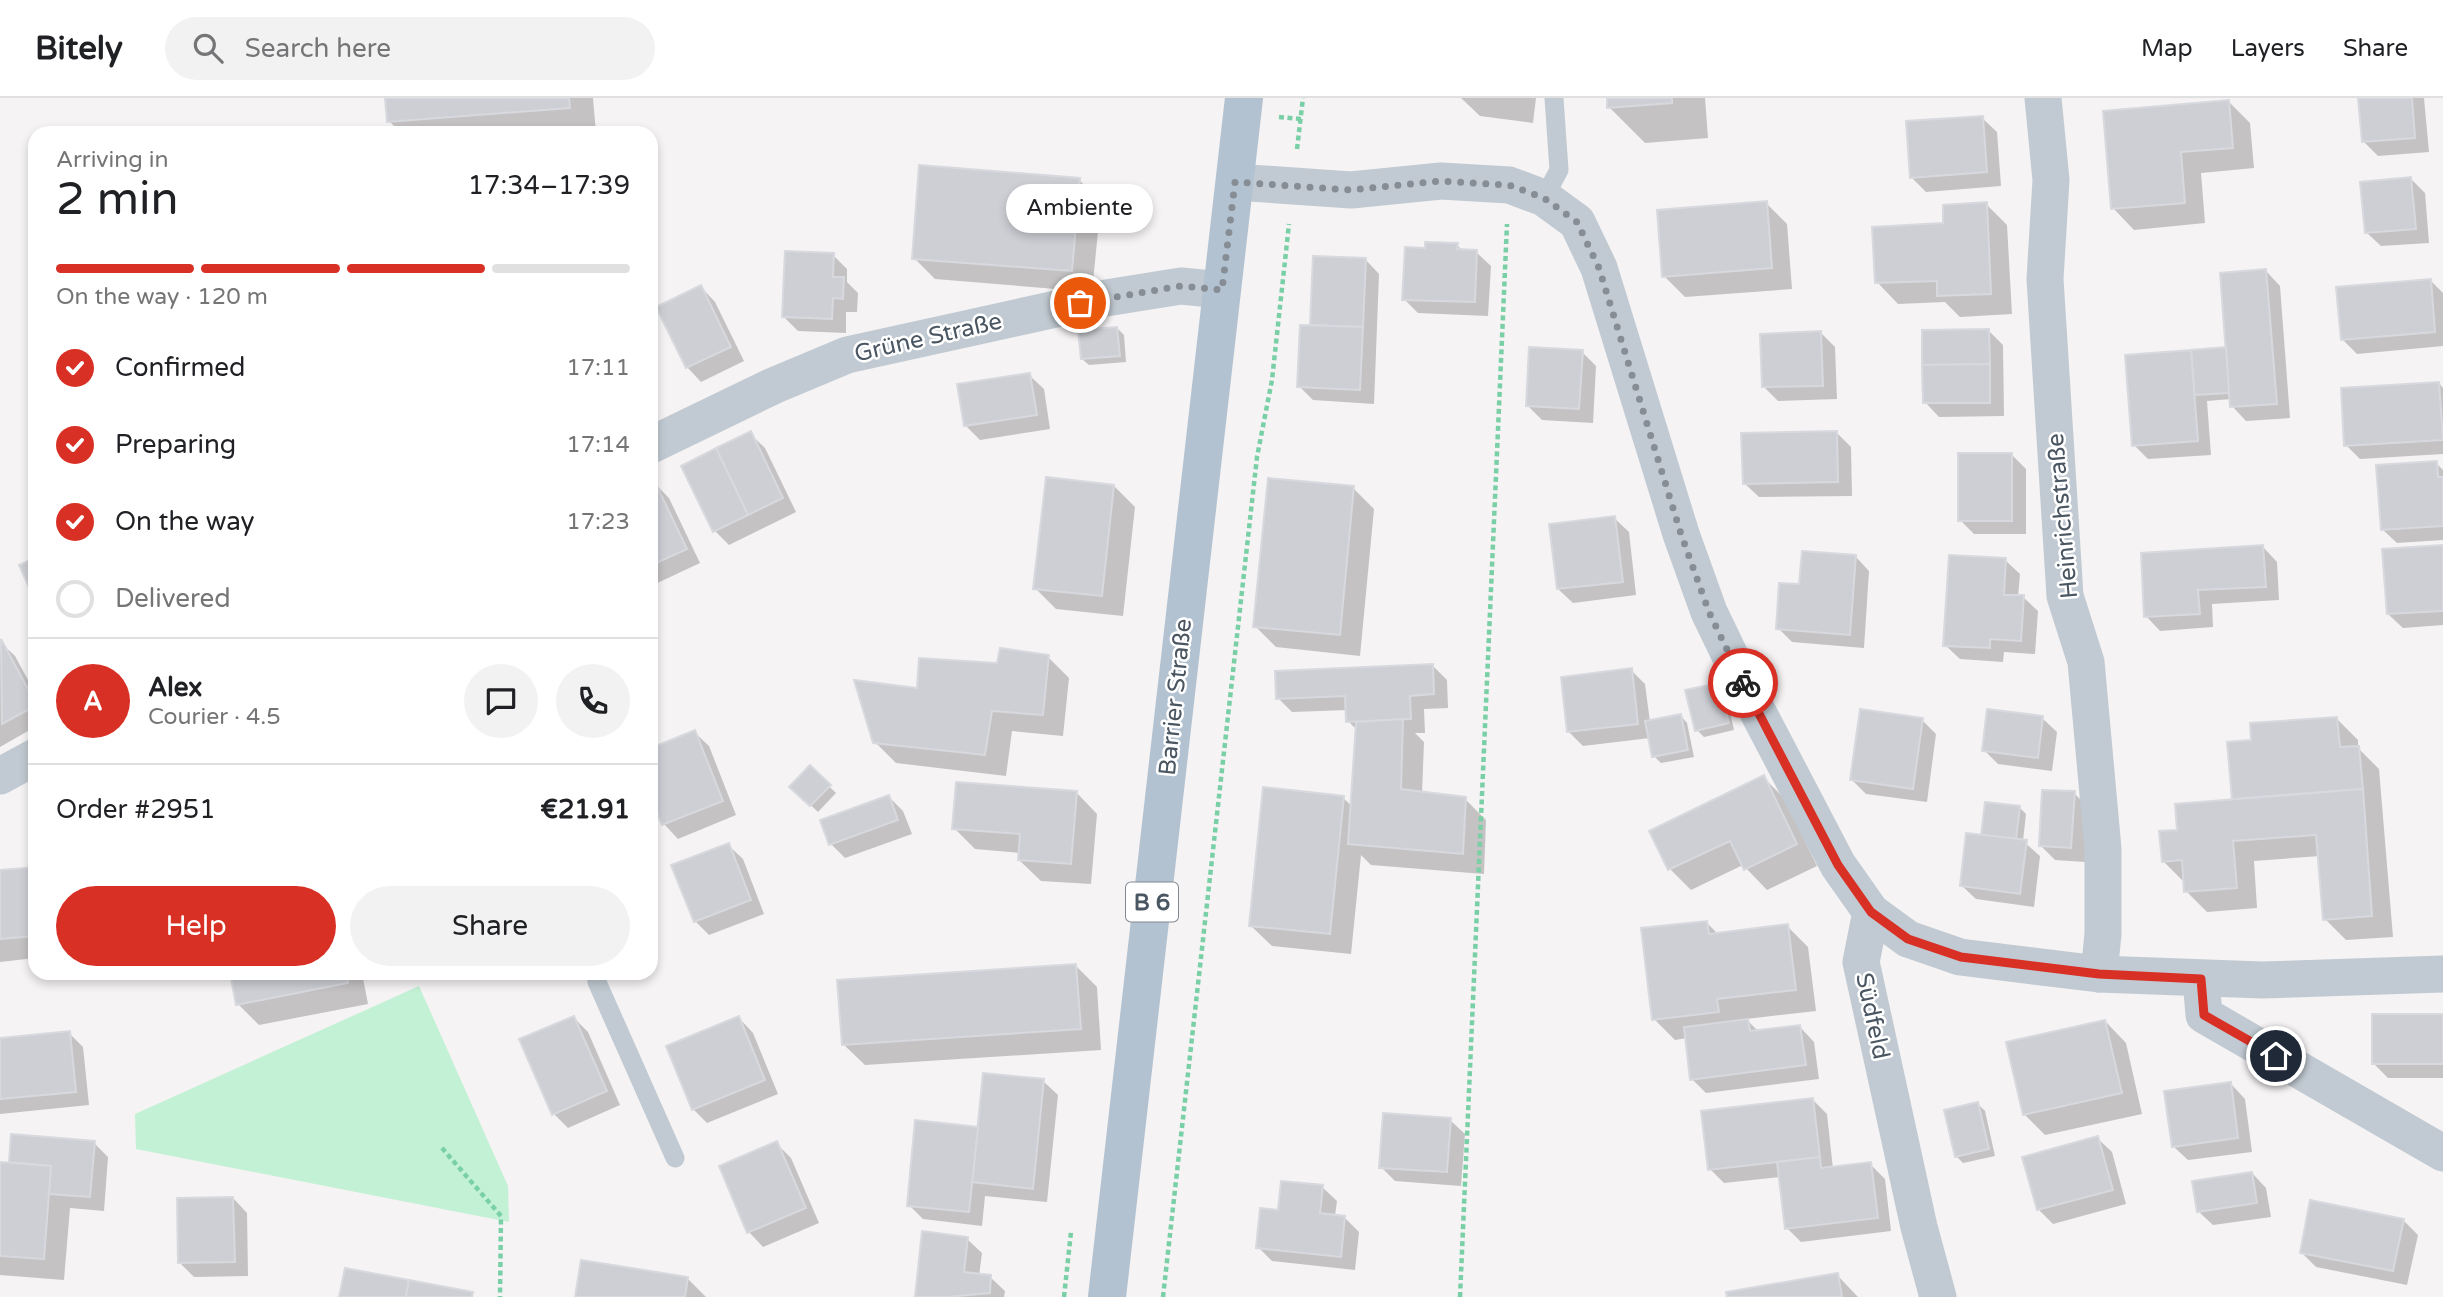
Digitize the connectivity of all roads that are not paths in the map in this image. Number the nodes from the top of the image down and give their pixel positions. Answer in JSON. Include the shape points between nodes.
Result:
{"nodes":[{"id":1,"x":1244,"y":98,"type":"edge"},
{"id":2,"x":1554,"y":98,"type":"edge"},
{"id":3,"x":2043,"y":98,"type":"edge"},
{"id":4,"x":1235,"y":182,"type":"junction"},
{"id":5,"x":1544,"y":198,"type":"junction"},
{"id":6,"x":1222,"y":290,"type":"junction"},
{"id":7,"x":658,"y":443,"type":"edge"},
{"id":8,"x":28,"y":761,"type":"edge"},
{"id":9,"x":0,"y":776,"type":"edge"},
{"id":10,"x":1871,"y":912,"type":"junction"},
{"id":11,"x":2099,"y":974,"type":"junction"},
{"id":12,"x":2443,"y":974,"type":"edge"},
{"id":13,"x":2201,"y":979,"type":"junction"},
{"id":14,"x":597,"y":980,"type":"edge"},
{"id":15,"x":2443,"y":1153,"type":"edge"},
{"id":16,"x":675,"y":1158,"type":"dead end"},
{"id":17,"x":1107,"y":1297,"type":"edge"},
{"id":18,"x":1938,"y":1297,"type":"edge"}],
"edges":[{"from":1,"to":4,"type":"main road","name":"Barrier Straße","number":"B 6"},
{"from":2,"to":5,"type":"lane","via":[[1559,170]]},
{"from":3,"to":11,"type":"street","name":"Heinrichstraße","via":[[2051,180],[2045,279],[2065,596],[2086,662],[2103,849]]},
{"from":4,"to":5,"type":"street","via":[[1351,190],[1441,181],[1509,185]]},
{"from":4,"to":6,"type":"main road","name":"Barrier Straße","number":"B 6"},
{"from":5,"to":10,"type":"street","via":[[1577,222],[1599,268],[1709,612],[1838,865]]},
{"from":6,"to":7,"type":"street","name":"Grüne Straße","via":[[1181,286],[1106,298],[846,355]]},
{"from":6,"to":17,"type":"main road","name":"Barrier Straße","number":"B 6"},
{"from":8,"to":9,"type":"street"},
{"from":10,"to":11,"type":"street","via":[[1908,939],[1961,957]]},
{"from":10,"to":18,"type":"street","name":"Südfeld","via":[[1861,962]]},
{"from":11,"to":13,"type":"street"},
{"from":12,"to":13,"type":"street"},
{"from":13,"to":15,"type":"street","via":[[2204,1015]]},
{"from":14,"to":16,"type":"lane"}]}
